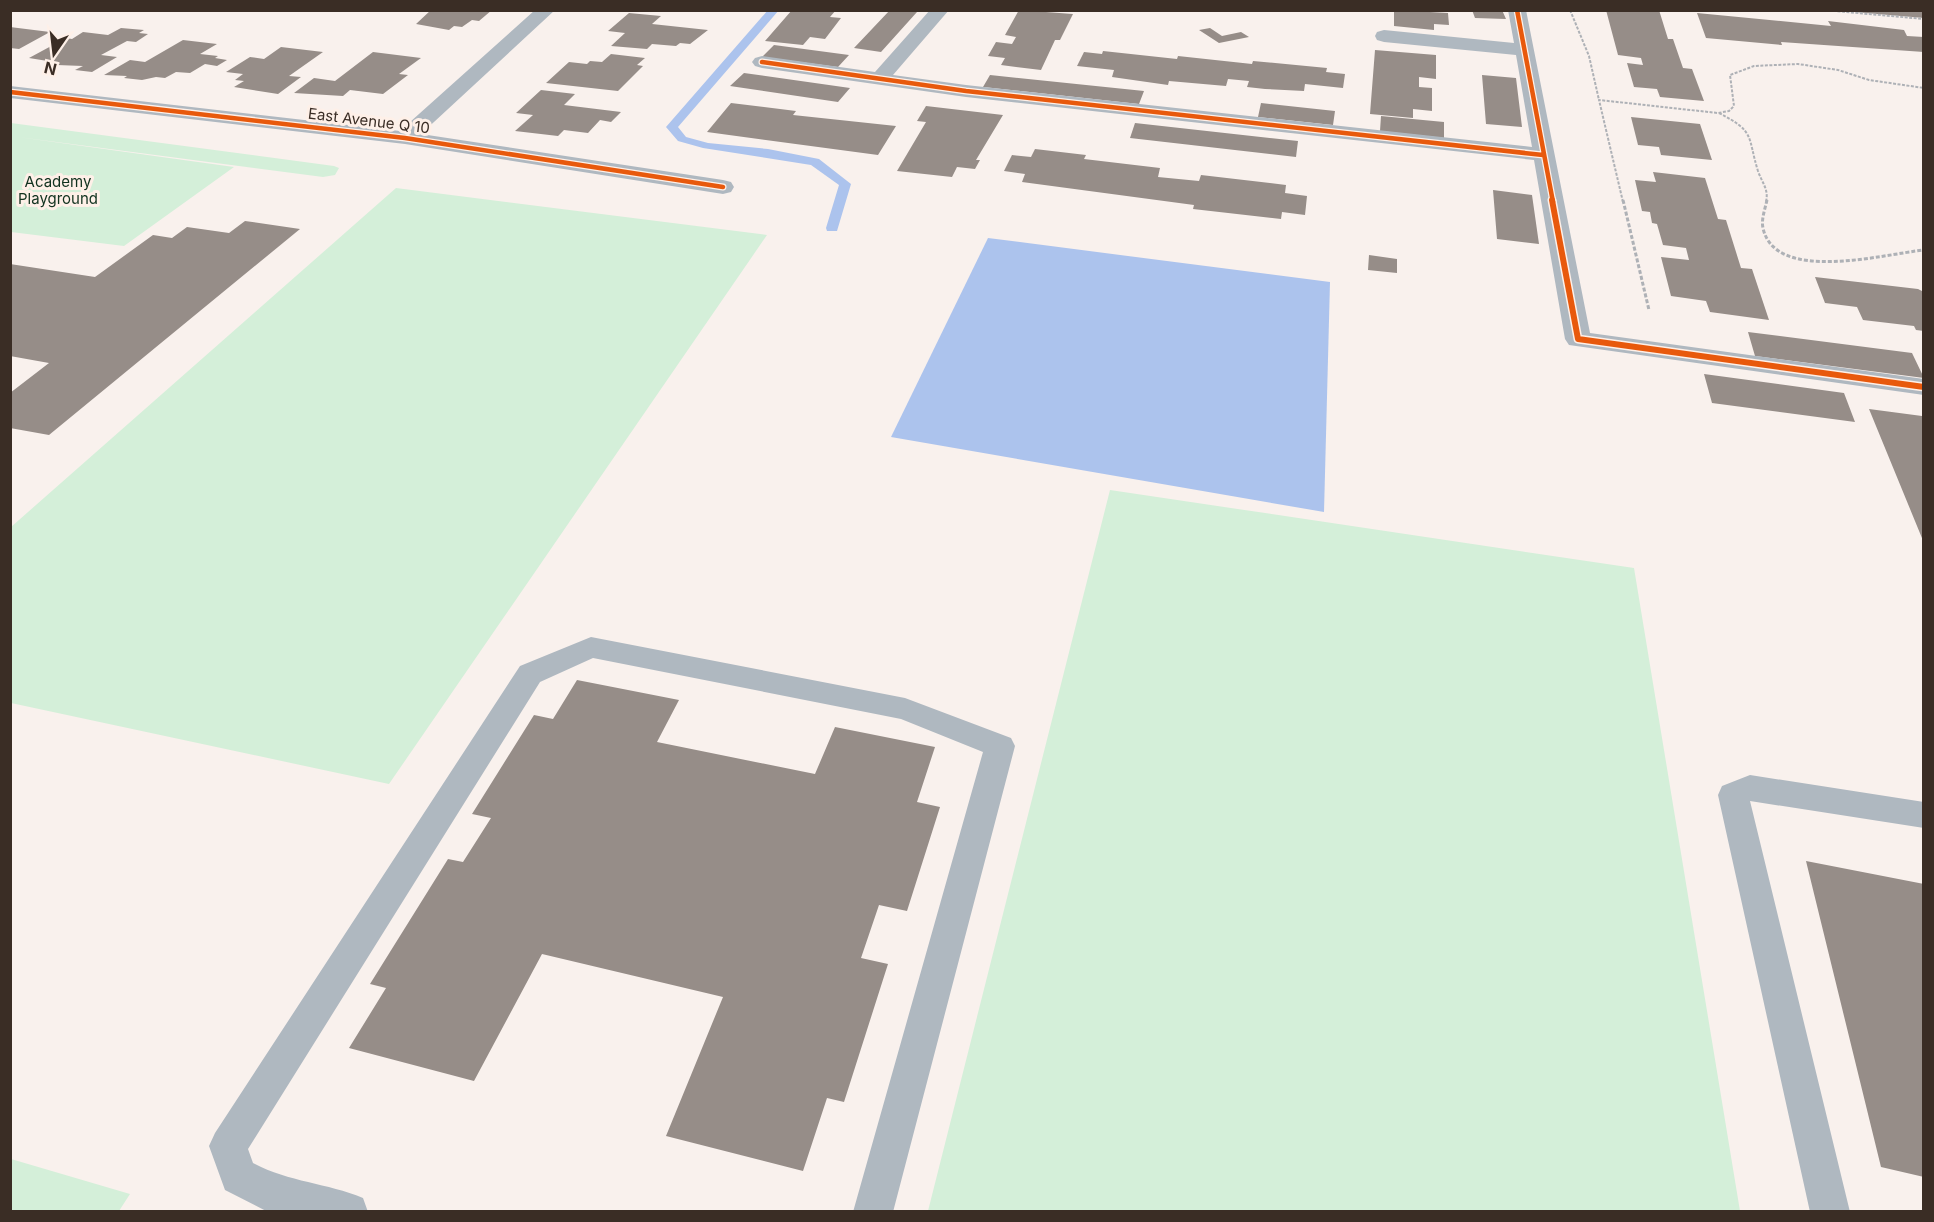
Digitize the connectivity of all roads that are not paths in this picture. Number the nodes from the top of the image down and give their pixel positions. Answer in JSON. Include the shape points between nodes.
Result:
{"nodes":[{"id":1,"x":546,"y":10,"type":"edge"},
{"id":2,"x":940,"y":10,"type":"edge"},
{"id":3,"x":1516,"y":10,"type":"edge"},
{"id":4,"x":1384,"y":36,"type":"dead end"},
{"id":5,"x":1524,"y":50,"type":"junction"},
{"id":6,"x":762,"y":62,"type":"dead end"},
{"id":7,"x":880,"y":78,"type":"junction"},
{"id":8,"x":10,"y":92,"type":"edge"},
{"id":9,"x":405,"y":138,"type":"junction"},
{"id":10,"x":1543,"y":155,"type":"junction"},
{"id":11,"x":723,"y":187,"type":"dead end"},
{"id":12,"x":1923,"y":387,"type":"edge"},
{"id":13,"x":1923,"y":815,"type":"edge"},
{"id":14,"x":349,"y":1212,"type":"edge"},
{"id":15,"x":873,"y":1212,"type":"edge"},
{"id":16,"x":1830,"y":1212,"type":"edge"}],
"edges":[{"from":1,"to":9,"type":"street"},
{"from":2,"to":7,"type":"street"},
{"from":3,"to":5,"type":"street"},
{"from":4,"to":5,"type":"street"},
{"from":5,"to":10,"type":"street"},
{"from":6,"to":7,"type":"street"},
{"from":7,"to":10,"type":"street"},
{"from":8,"to":9,"type":"street","name":"East Avenue Q 10"},
{"from":9,"to":11,"type":"street","name":"East Avenue Q 10"},
{"from":10,"to":12,"type":"street","via":[[1578,339]]},
{"from":13,"to":16,"type":"lane","via":[[1750,787],[1733,795]]},
{"from":14,"to":15,"type":"lane","via":[[268,1192],[239,1176],[228,1146],[530,674],[591,647],[905,709],[1000,746]]}]}
